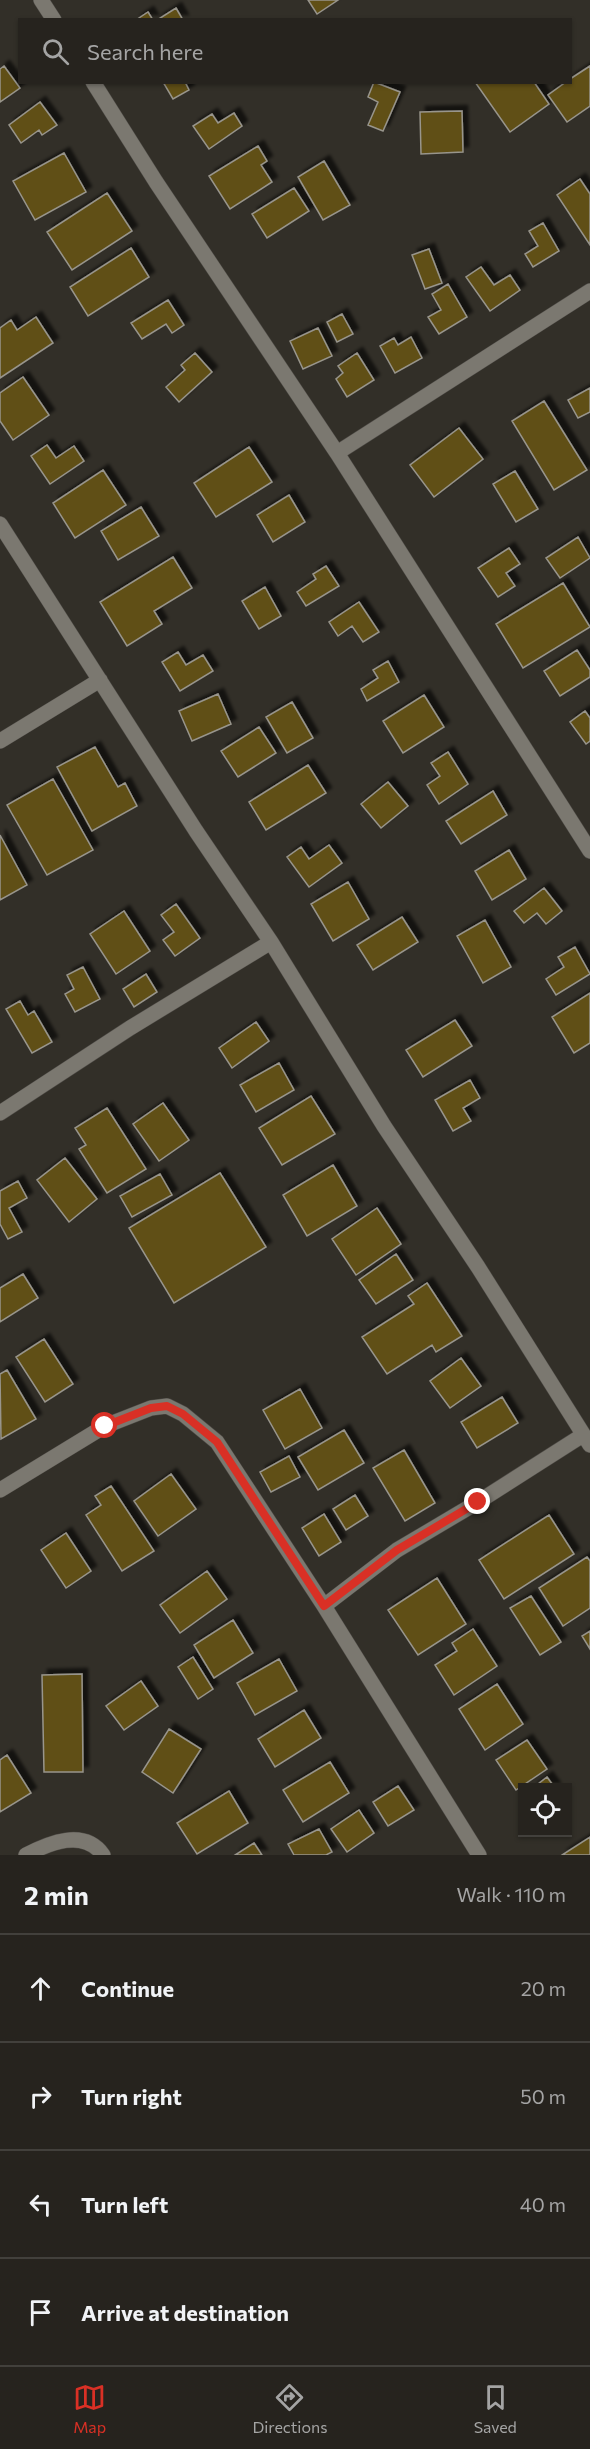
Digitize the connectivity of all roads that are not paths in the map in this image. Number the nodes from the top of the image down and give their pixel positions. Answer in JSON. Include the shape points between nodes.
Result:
{"nodes":[{"id":1,"x":41,"y":0,"type":"edge"},
{"id":2,"x":53,"y":18,"type":"edge"},
{"id":3,"x":94,"y":84,"type":"edge"},
{"id":4,"x":590,"y":291,"type":"edge"},
{"id":5,"x":337,"y":453,"type":"junction"},
{"id":6,"x":0,"y":524,"type":"edge"},
{"id":7,"x":100,"y":680,"type":"junction"},
{"id":8,"x":0,"y":741,"type":"edge"},
{"id":9,"x":590,"y":851,"type":"edge"},
{"id":10,"x":271,"y":942,"type":"junction"},
{"id":11,"x":0,"y":1113,"type":"edge"},
{"id":12,"x":586,"y":1440,"type":"edge"},
{"id":13,"x":0,"y":1490,"type":"edge"},
{"id":14,"x":324,"y":1606,"type":"junction"},
{"id":15,"x":26,"y":1855,"type":"edge"},
{"id":16,"x":103,"y":1855,"type":"edge"},
{"id":17,"x":479,"y":1855,"type":"edge"}],
"edges":[{"from":1,"to":2,"type":"street"},
{"from":3,"to":5,"type":"street"},
{"from":4,"to":5,"type":"street"},
{"from":5,"to":9,"type":"street"},
{"from":6,"to":7,"type":"street"},
{"from":7,"to":8,"type":"street"},
{"from":7,"to":10,"type":"street"},
{"from":10,"to":11,"type":"street"},
{"from":10,"to":12,"type":"street"},
{"from":12,"to":14,"type":"street","via":[[397,1550]]},
{"from":13,"to":14,"type":"street","via":[[105,1426],[151,1408],[167,1406],[217,1442]]},
{"from":14,"to":17,"type":"street"},
{"from":15,"to":16,"type":"street","via":[[50,1842],[80,1839],[99,1848]]}]}
